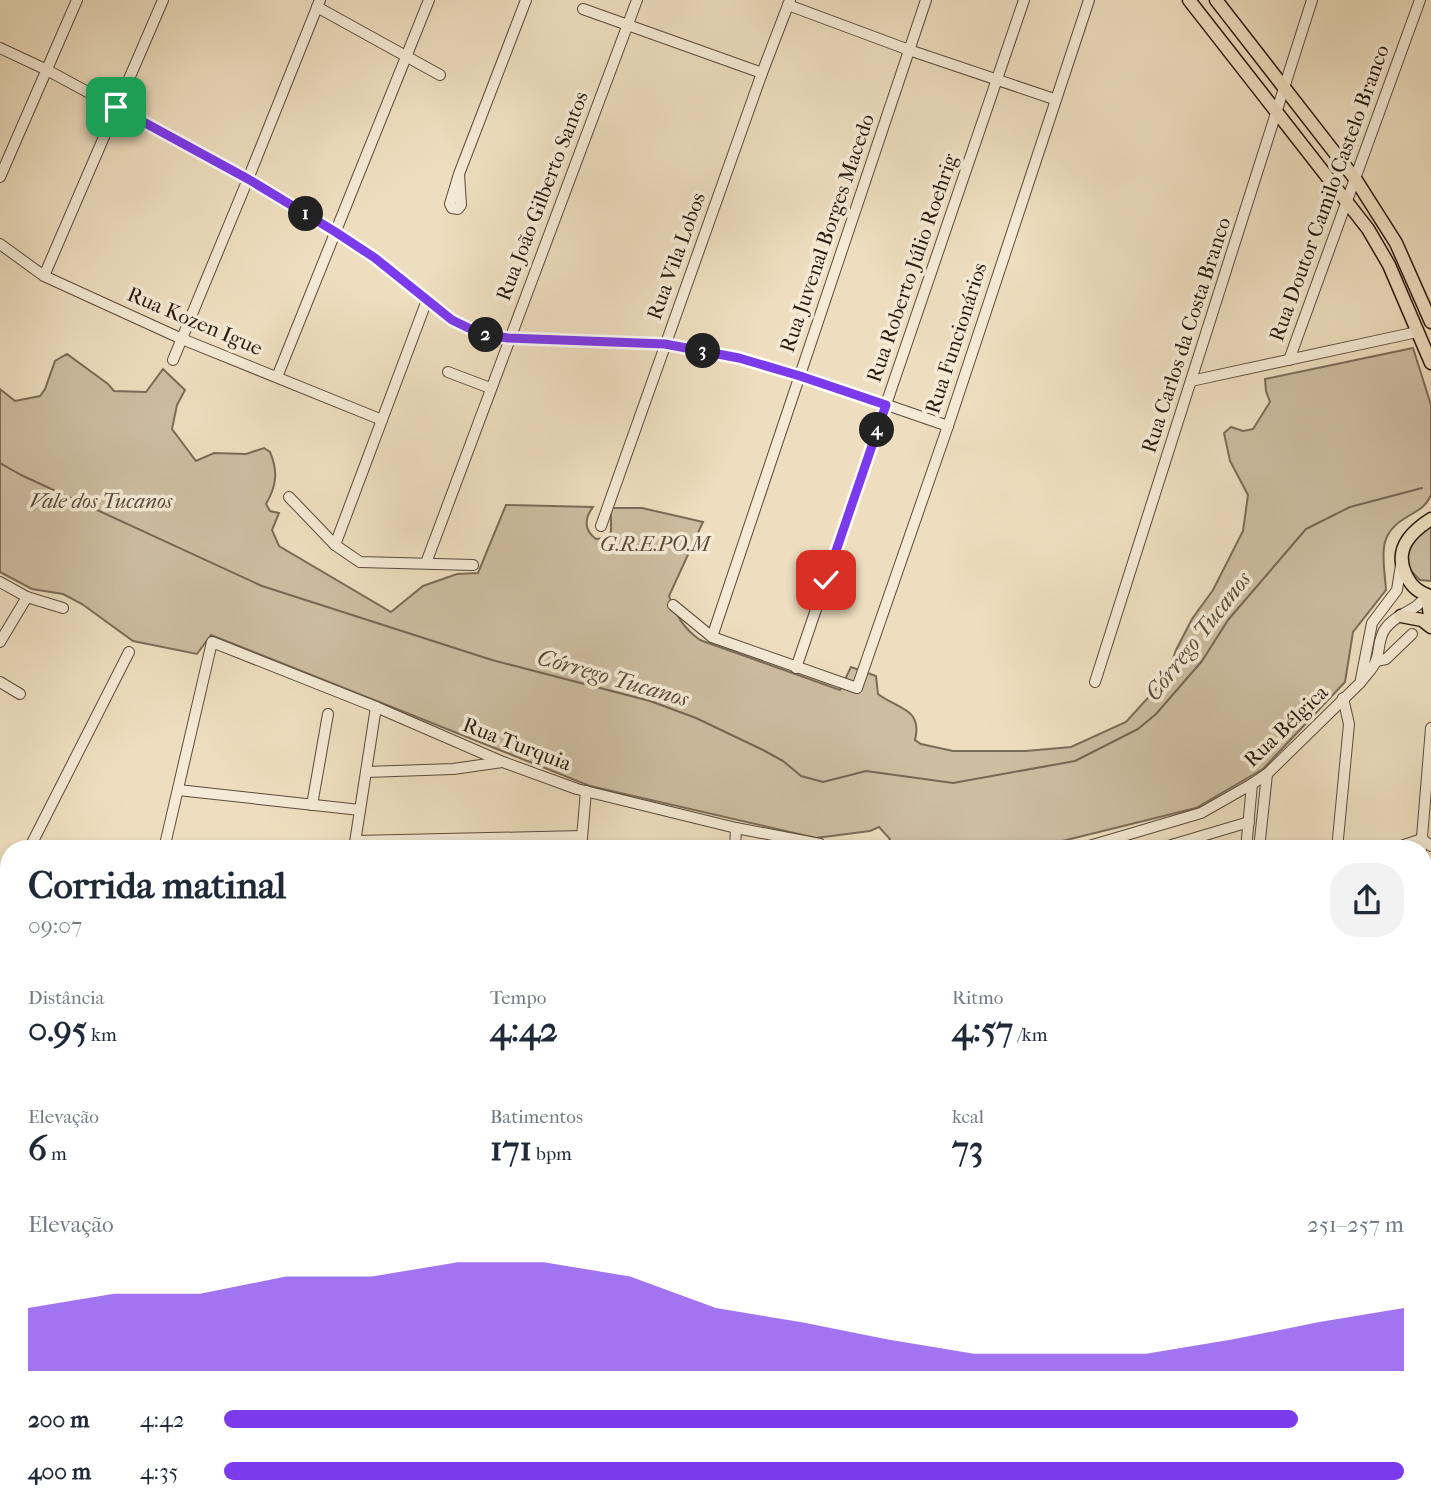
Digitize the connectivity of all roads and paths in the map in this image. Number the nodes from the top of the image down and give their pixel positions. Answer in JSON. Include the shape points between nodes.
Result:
{"nodes":[{"id":1,"x":78,"y":0,"type":"edge"},
{"id":2,"x":163,"y":0,"type":"edge"},
{"id":3,"x":429,"y":0,"type":"edge"},
{"id":4,"x":526,"y":0,"type":"edge"},
{"id":5,"x":637,"y":0,"type":"edge"},
{"id":6,"x":926,"y":0,"type":"edge"},
{"id":7,"x":1024,"y":0,"type":"edge"},
{"id":8,"x":1089,"y":0,"type":"edge"},
{"id":9,"x":1189,"y":0,"type":"edge"},
{"id":10,"x":1216,"y":0,"type":"edge"},
{"id":11,"x":1312,"y":0,"type":"edge"},
{"id":12,"x":1420,"y":0,"type":"edge"},
{"id":13,"x":789,"y":2,"type":"edge"},
{"id":14,"x":318,"y":4,"type":"edge"},
{"id":15,"x":583,"y":9,"type":"dead end"},
{"id":16,"x":628,"y":23,"type":"junction"},
{"id":17,"x":0,"y":48,"type":"edge"},
{"id":18,"x":909,"y":50,"type":"junction"},
{"id":19,"x":405,"y":56,"type":"junction"},
{"id":20,"x":47,"y":70,"type":"junction"},
{"id":21,"x":762,"y":73,"type":"junction"},
{"id":22,"x":440,"y":75,"type":"dead end"},
{"id":23,"x":996,"y":80,"type":"junction"},
{"id":24,"x":1284,"y":86,"type":"junction"},
{"id":25,"x":1054,"y":99,"type":"junction"},
{"id":26,"x":116,"y":107,"type":"junction"},
{"id":27,"x":1277,"y":110,"type":"junction"},
{"id":28,"x":0,"y":177,"type":"edge"},
{"id":29,"x":248,"y":179,"type":"junction"},
{"id":30,"x":1356,"y":180,"type":"junction"},
{"id":31,"x":457,"y":192,"type":"dead end"},
{"id":32,"x":1348,"y":200,"type":"junction"},
{"id":33,"x":334,"y":231,"type":"junction"},
{"id":34,"x":0,"y":244,"type":"edge"},
{"id":35,"x":44,"y":276,"type":"junction"},
{"id":36,"x":426,"y":300,"type":"junction"},
{"id":37,"x":1431,"y":322,"type":"edge"},
{"id":38,"x":1418,"y":332,"type":"junction"},
{"id":39,"x":508,"y":338,"type":"junction"},
{"id":40,"x":182,"y":339,"type":"junction"},
{"id":41,"x":665,"y":344,"type":"junction"},
{"id":42,"x":173,"y":360,"type":"dead end"},
{"id":43,"x":1289,"y":360,"type":"junction"},
{"id":44,"x":1431,"y":363,"type":"edge"},
{"id":45,"x":449,"y":372,"type":"dead end"},
{"id":46,"x":800,"y":376,"type":"junction"},
{"id":47,"x":277,"y":377,"type":"junction"},
{"id":48,"x":1191,"y":381,"type":"junction"},
{"id":49,"x":490,"y":388,"type":"junction"},
{"id":50,"x":886,"y":405,"type":"junction"},
{"id":51,"x":382,"y":420,"type":"junction"},
{"id":52,"x":948,"y":426,"type":"junction"},
{"id":53,"x":289,"y":498,"type":"dead end"},
{"id":54,"x":1431,"y":519,"type":"edge"},
{"id":55,"x":601,"y":526,"type":"dead end"},
{"id":56,"x":335,"y":545,"type":"junction"},
{"id":57,"x":426,"y":563,"type":"junction"},
{"id":58,"x":473,"y":565,"type":"dead end"},
{"id":59,"x":1401,"y":565,"type":"junction"},
{"id":60,"x":0,"y":582,"type":"edge"},
{"id":61,"x":1429,"y":595,"type":"edge"},
{"id":62,"x":27,"y":597,"type":"junction"},
{"id":63,"x":673,"y":605,"type":"dead end"},
{"id":64,"x":62,"y":608,"type":"dead end"},
{"id":65,"x":1401,"y":616,"type":"junction"},
{"id":66,"x":1431,"y":625,"type":"edge"},
{"id":67,"x":1412,"y":634,"type":"dead end"},
{"id":68,"x":712,"y":637,"type":"junction"},
{"id":69,"x":0,"y":642,"type":"edge"},
{"id":70,"x":130,"y":652,"type":"dead end"},
{"id":71,"x":1376,"y":661,"type":"junction"},
{"id":72,"x":796,"y":668,"type":"junction"},
{"id":73,"x":0,"y":682,"type":"edge"},
{"id":74,"x":1095,"y":682,"type":"dead end"},
{"id":75,"x":1360,"y":683,"type":"junction"},
{"id":76,"x":19,"y":694,"type":"dead end"},
{"id":77,"x":1343,"y":698,"type":"junction"},
{"id":78,"x":376,"y":707,"type":"junction"},
{"id":79,"x":328,"y":714,"type":"dead end"},
{"id":80,"x":1431,"y":728,"type":"edge"},
{"id":81,"x":1430,"y":746,"type":"edge"},
{"id":82,"x":503,"y":762,"type":"junction"},
{"id":83,"x":366,"y":772,"type":"junction"},
{"id":84,"x":1267,"y":774,"type":"junction"},
{"id":85,"x":1252,"y":784,"type":"junction"},
{"id":86,"x":177,"y":790,"type":"junction"},
{"id":87,"x":586,"y":791,"type":"junction"},
{"id":88,"x":312,"y":805,"type":"junction"},
{"id":89,"x":360,"y":810,"type":"junction"},
{"id":90,"x":1249,"y":822,"type":"junction"},
{"id":91,"x":736,"y":828,"type":"junction"},
{"id":92,"x":582,"y":836,"type":"junction"},
{"id":93,"x":34,"y":840,"type":"edge"},
{"id":94,"x":166,"y":840,"type":"edge"},
{"id":95,"x":356,"y":840,"type":"edge"},
{"id":96,"x":481,"y":840,"type":"edge"},
{"id":97,"x":582,"y":840,"type":"edge"},
{"id":98,"x":735,"y":840,"type":"edge"},
{"id":99,"x":792,"y":840,"type":"edge"},
{"id":100,"x":1110,"y":840,"type":"edge"},
{"id":101,"x":1188,"y":840,"type":"edge"},
{"id":102,"x":1247,"y":840,"type":"edge"},
{"id":103,"x":1260,"y":840,"type":"edge"},
{"id":104,"x":1339,"y":840,"type":"edge"},
{"id":105,"x":1425,"y":840,"type":"edge"}],
"edges":[{"from":1,"to":20,"type":"street"},
{"from":2,"to":26,"type":"street"},
{"from":3,"to":19,"type":"street"},
{"from":4,"to":31,"type":"street","via":[[458,174]]},
{"from":5,"to":16,"type":"street","name":"Rua João Gilberto Santos"},
{"from":6,"to":18,"type":"street","name":"Rua Juvenal Borges Macedo"},
{"from":7,"to":23,"type":"street","name":"Rua Roberto Júlio Roehrig"},
{"from":8,"to":25,"type":"street","name":"Rua Funcionários"},
{"from":9,"to":27,"type":"main road"},
{"from":10,"to":24,"type":"main road"},
{"from":11,"to":24,"type":"street","name":"Rua Carlos da Costa Branco"},
{"from":12,"to":30,"type":"street","name":"Rua Doutor Camilo Castelo Branco"},
{"from":13,"to":18,"type":"street"},
{"from":13,"to":21,"type":"street","name":"Rua Vila Lobos"},
{"from":14,"to":19,"type":"street"},
{"from":14,"to":29,"type":"street"},
{"from":15,"to":16,"type":"street"},
{"from":16,"to":21,"type":"street"},
{"from":16,"to":39,"type":"street","name":"Rua João Gilberto Santos"},
{"from":17,"to":20,"type":"street"},
{"from":18,"to":23,"type":"street"},
{"from":18,"to":46,"type":"street","name":"Rua Juvenal Borges Macedo"},
{"from":19,"to":22,"type":"street"},
{"from":19,"to":33,"type":"street"},
{"from":20,"to":26,"type":"street"},
{"from":20,"to":28,"type":"street"},
{"from":21,"to":41,"type":"street","name":"Rua Vila Lobos"},
{"from":23,"to":25,"type":"street"},
{"from":23,"to":50,"type":"street","name":"Rua Roberto Júlio Roehrig"},
{"from":24,"to":27,"type":"street","name":"Rua Carlos da Costa Branco"},
{"from":24,"to":30,"type":"main road"},
{"from":25,"to":52,"type":"street","name":"Rua Funcionários"},
{"from":26,"to":29,"type":"street"},
{"from":26,"to":35,"type":"street"},
{"from":27,"to":32,"type":"main road"},
{"from":27,"to":48,"type":"street","name":"Rua Carlos da Costa Branco"},
{"from":29,"to":33,"type":"street"},
{"from":29,"to":40,"type":"street"},
{"from":30,"to":32,"type":"street","name":"Rua Doutor Camilo Castelo Branco"},
{"from":30,"to":37,"type":"main road","via":[[1396,243]]},
{"from":32,"to":38,"type":"main road","via":[[1389,265]]},
{"from":32,"to":43,"type":"street","name":"Rua Doutor Camilo Castelo Branco"},
{"from":33,"to":36,"type":"street"},
{"from":33,"to":47,"type":"street"},
{"from":34,"to":35,"type":"street","name":"Rua Kozen Igue"},
{"from":35,"to":40,"type":"street","name":"Rua Kozen Igue"},
{"from":36,"to":39,"type":"street","via":[[481,334]]},
{"from":36,"to":51,"type":"street"},
{"from":38,"to":43,"type":"street"},
{"from":38,"to":44,"type":"main road"},
{"from":39,"to":41,"type":"street"},
{"from":39,"to":49,"type":"street","name":"Rua João Gilberto Santos"},
{"from":40,"to":42,"type":"street"},
{"from":40,"to":47,"type":"street","name":"Rua Kozen Igue"},
{"from":41,"to":46,"type":"street"},
{"from":41,"to":55,"type":"street","name":"Rua Vila Lobos"},
{"from":43,"to":48,"type":"street"},
{"from":45,"to":49,"type":"street"},
{"from":46,"to":50,"type":"street"},
{"from":46,"to":68,"type":"street","name":"Rua Juvenal Borges Macedo"},
{"from":47,"to":51,"type":"street","name":"Rua Kozen Igue"},
{"from":48,"to":74,"type":"street","name":"Rua Carlos da Costa Branco"},
{"from":49,"to":57,"type":"street","name":"Rua João Gilberto Santos"},
{"from":50,"to":52,"type":"street"},
{"from":50,"to":72,"type":"street","name":"Rua Roberto Júlio Roehrig"},
{"from":51,"to":56,"type":"street"},
{"from":52,"to":72,"type":"street","name":"Rua Funcionários","via":[[858,688]]},
{"from":53,"to":56,"type":"street"},
{"from":54,"to":59,"type":"main road","name":"Rua Bélgica","via":[[1411,533],[1402,548]]},
{"from":56,"to":57,"type":"street","via":[[360,562]]},
{"from":57,"to":58,"type":"street"},
{"from":59,"to":61,"type":"main road","via":[[1410,584]]},
{"from":59,"to":75,"type":"street","name":"Rua Bélgica","via":[[1397,590],[1372,623]]},
{"from":60,"to":62,"type":"street"},
{"from":61,"to":65,"type":"street","name":"Rua Bélgica"},
{"from":61,"to":66,"type":"main road"},
{"from":62,"to":64,"type":"street"},
{"from":62,"to":69,"type":"street"},
{"from":63,"to":68,"type":"street"},
{"from":65,"to":66,"type":"main road"},
{"from":65,"to":71,"type":"street","name":"Rua Bélgica","via":[[1381,635]]},
{"from":67,"to":71,"type":"street","via":[[1386,659]]},
{"from":68,"to":72,"type":"street"},
{"from":70,"to":93,"type":"street"},
{"from":71,"to":75,"type":"street","name":"Rua Bélgica"},
{"from":73,"to":76,"type":"street"},
{"from":75,"to":77,"type":"street","name":"Rua Bélgica"},
{"from":77,"to":84,"type":"street","name":"Rua Bélgica"},
{"from":77,"to":104,"type":"street","via":[[1349,724]]},
{"from":78,"to":82,"type":"street","name":"Rua Turquia"},
{"from":78,"to":83,"type":"street"},
{"from":78,"to":86,"type":"street","name":"Rua Turquia","via":[[212,642]]},
{"from":79,"to":88,"type":"street"},
{"from":80,"to":81,"type":"street"},
{"from":81,"to":105,"type":"street"},
{"from":82,"to":83,"type":"street"},
{"from":82,"to":87,"type":"street","name":"Rua Turquia"},
{"from":83,"to":89,"type":"street"},
{"from":84,"to":85,"type":"street","name":"Rua Bélgica"},
{"from":84,"to":103,"type":"street"},
{"from":85,"to":90,"type":"street"},
{"from":85,"to":100,"type":"street","name":"Rua Bélgica","via":[[1201,813]]},
{"from":86,"to":88,"type":"street"},
{"from":86,"to":94,"type":"street"},
{"from":87,"to":91,"type":"street","name":"Rua Turquia"},
{"from":87,"to":92,"type":"street"},
{"from":88,"to":89,"type":"street"},
{"from":89,"to":95,"type":"street"},
{"from":90,"to":101,"type":"street"},
{"from":90,"to":102,"type":"street"},
{"from":91,"to":98,"type":"street"},
{"from":91,"to":99,"type":"street","name":"Rua Turquia"},
{"from":92,"to":96,"type":"street"},
{"from":92,"to":97,"type":"street"}]}
